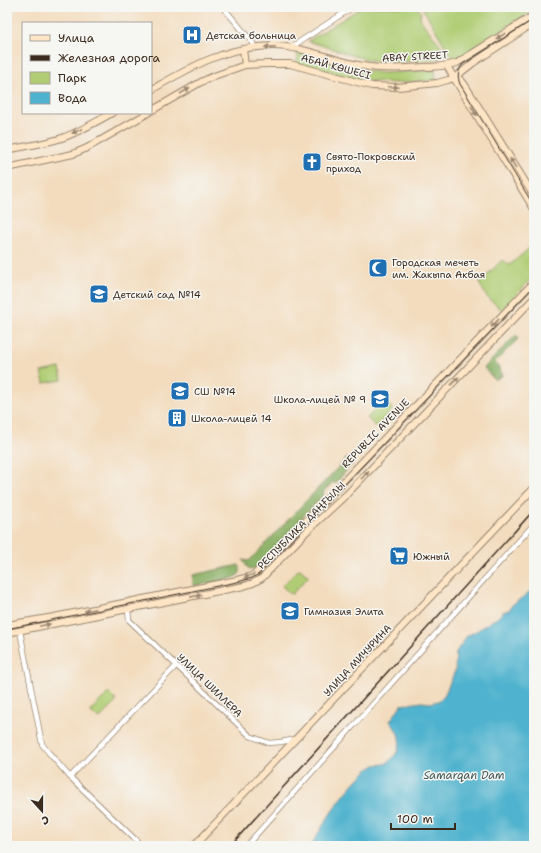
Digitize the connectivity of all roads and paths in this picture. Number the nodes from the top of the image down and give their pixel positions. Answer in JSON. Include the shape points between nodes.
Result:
{"nodes":[{"id":1,"x":223,"y":7,"type":"edge"},
{"id":2,"x":353,"y":7,"type":"edge"},
{"id":3,"x":534,"y":15,"type":"edge"},
{"id":4,"x":534,"y":23,"type":"edge"},
{"id":5,"x":254,"y":48,"type":"junction"},
{"id":6,"x":290,"y":48,"type":"junction"},
{"id":7,"x":243,"y":49,"type":"junction"},
{"id":8,"x":245,"y":65,"type":"junction"},
{"id":9,"x":447,"y":66,"type":"junction"},
{"id":10,"x":465,"y":69,"type":"junction"},
{"id":11,"x":454,"y":78,"type":"junction"},
{"id":12,"x":437,"y":83,"type":"junction"},
{"id":13,"x":463,"y":86,"type":"junction"},
{"id":14,"x":152,"y":89,"type":"edge"},
{"id":15,"x":152,"y":110,"type":"edge"},
{"id":16,"x":110,"y":114,"type":"edge"},
{"id":17,"x":146,"y":114,"type":"edge"},
{"id":18,"x":7,"y":150,"type":"edge"},
{"id":19,"x":7,"y":168,"type":"edge"},
{"id":20,"x":534,"y":196,"type":"edge"},
{"id":21,"x":534,"y":209,"type":"edge"},
{"id":22,"x":534,"y":282,"type":"edge"},
{"id":23,"x":534,"y":298,"type":"edge"},
{"id":24,"x":534,"y":488,"type":"edge"},
{"id":25,"x":534,"y":524,"type":"edge"},
{"id":26,"x":128,"y":610,"type":"junction"},
{"id":27,"x":7,"y":623,"type":"edge"},
{"id":28,"x":20,"y":631,"type":"junction"},
{"id":29,"x":8,"y":633,"type":"edge"},
{"id":30,"x":176,"y":666,"type":"junction"},
{"id":31,"x":297,"y":738,"type":"junction"},
{"id":32,"x":70,"y":777,"type":"junction"},
{"id":33,"x":142,"y":846,"type":"edge"},
{"id":34,"x":194,"y":846,"type":"edge"},
{"id":35,"x":246,"y":846,"type":"edge"}],
"edges":[{"from":1,"to":5,"type":"street","via":[[253,43]]},
{"from":2,"to":6,"type":"street"},
{"from":3,"to":9,"type":"main road","name":"ABAY STREET","one_way":true,"via":[[457,63]]},
{"from":4,"to":10,"type":"main road","name":"АБАЙ КӨШЕСІ"},
{"from":6,"to":5,"type":"main road","name":"ABAY STREET","one_way":true},
{"from":5,"to":7,"type":"main road","name":"ABAY STREET"},
{"from":6,"to":9,"type":"main road","name":"ABAY STREET","via":[[372,68]]},
{"from":7,"to":8,"type":"main road"},
{"from":7,"to":14,"type":"main road","name":"ABAY STREET","via":[[192,67]]},
{"from":8,"to":12,"type":"main road","name":"АБАЙ КӨШЕСІ","one_way":true,"via":[[290,64],[372,86],[398,88]]},
{"from":15,"to":8,"type":"main road","name":"АБАЙ КӨШЕСІ","one_way":true,"via":[[214,76]]},
{"from":9,"to":11,"type":"main road"},
{"from":10,"to":11,"type":"main road","name":"АБАЙ КӨШЕСІ"},
{"from":10,"to":13,"type":"main road"},
{"from":11,"to":12,"type":"main road","name":"АБАЙ КӨШЕСІ"},
{"from":11,"to":13,"type":"main road"},
{"from":12,"to":13,"type":"main road"},
{"from":20,"to":13,"type":"main road","one_way":true},
{"from":13,"to":21,"type":"main road","one_way":true},
{"from":16,"to":18,"type":"main road","one_way":true,"via":[[62,138]]},
{"from":17,"to":19,"type":"main road","via":[[73,154]]},
{"from":22,"to":27,"type":"main road","name":"РЕСПУБЛИКА ДАҢҒЫЛЫ","one_way":true,"via":[[255,574],[128,603]]},
{"from":26,"to":23,"type":"main road","name":"РЕСПУБЛИКА ДАҢҒЫЛЫ","one_way":true,"via":[[244,586],[262,578],[348,493]]},
{"from":24,"to":31,"type":"main road","name":"УЛИЦА МИЧУРИНА"},
{"from":25,"to":35,"type":"street"},
{"from":28,"to":26,"type":"main road","name":"РЕСПУБЛИКА ДАҢҒЫЛЫ","one_way":true},
{"from":26,"to":30,"type":"street","name":"УЛИЦА ШИЛЛЕРА","via":[[129,620]]},
{"from":27,"to":29,"type":"main road"},
{"from":28,"to":29,"type":"main road","name":"РЕСПУБЛИКА ДАҢҒЫЛЫ"},
{"from":28,"to":32,"type":"street","via":[[42,744]]},
{"from":30,"to":31,"type":"street","name":"УЛИЦА ШИЛЛЕРА","via":[[250,736],[269,743]]},
{"from":30,"to":32,"type":"street"},
{"from":31,"to":34,"type":"main road","name":"УЛИЦА МИЧУРИНА"},
{"from":32,"to":33,"type":"street"}]}
